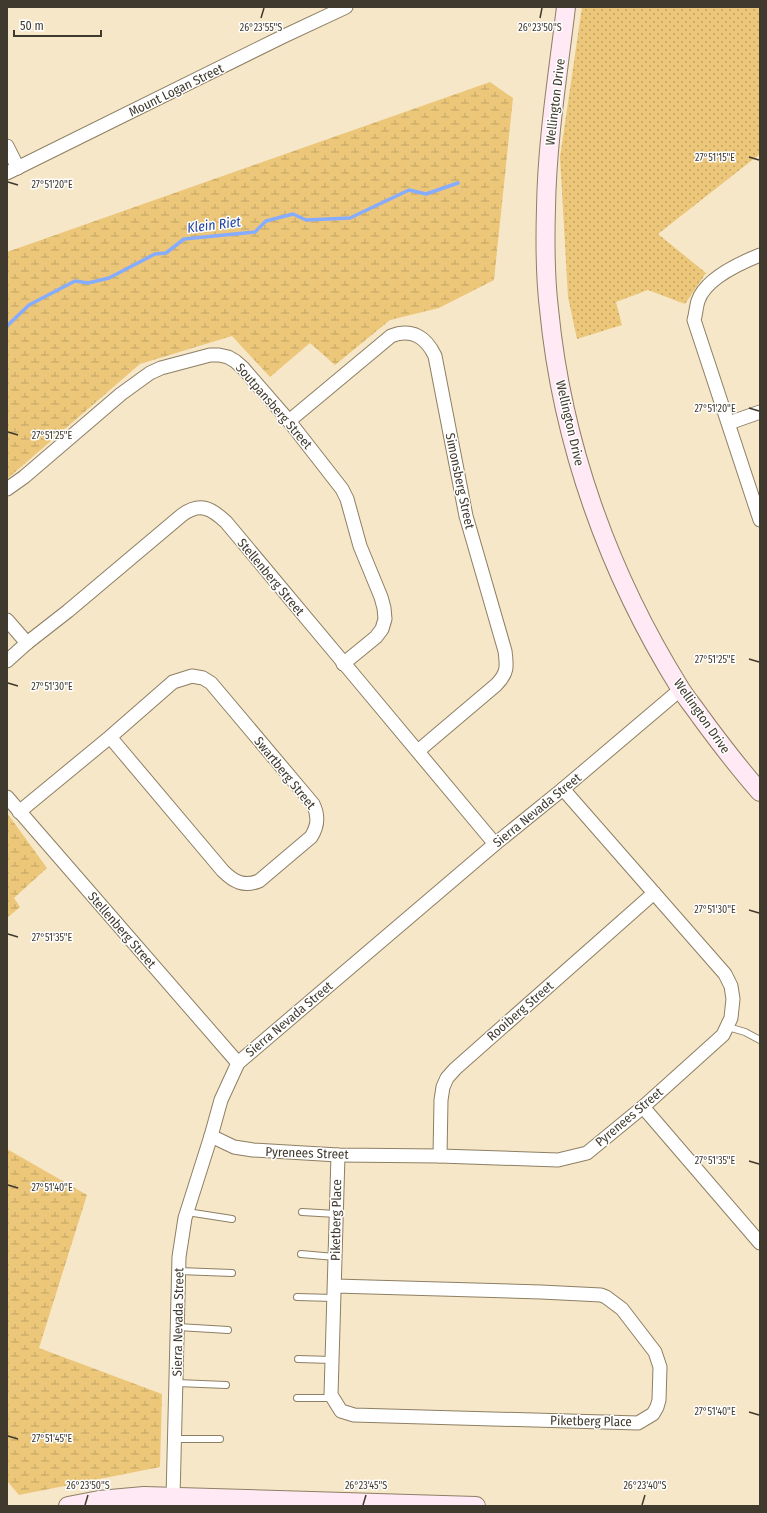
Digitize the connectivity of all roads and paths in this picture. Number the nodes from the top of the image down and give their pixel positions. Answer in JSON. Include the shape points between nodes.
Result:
{"nodes":[{"id":1,"x":346,"y":7,"type":"edge"},
{"id":2,"x":566,"y":7,"type":"edge"},
{"id":3,"x":7,"y":146,"type":"edge"},
{"id":4,"x":12,"y":170,"type":"edge"},
{"id":5,"x":760,"y":255,"type":"edge"},
{"id":6,"x":760,"y":412,"type":"edge"},
{"id":7,"x":289,"y":421,"type":"junction"},
{"id":8,"x":729,"y":423,"type":"junction"},
{"id":9,"x":7,"y":489,"type":"edge"},
{"id":10,"x":760,"y":520,"type":"edge"},
{"id":11,"x":7,"y":620,"type":"edge"},
{"id":12,"x":27,"y":643,"type":"junction"},
{"id":13,"x":7,"y":661,"type":"edge"},
{"id":14,"x":343,"y":664,"type":"junction"},
{"id":15,"x":681,"y":689,"type":"junction"},
{"id":16,"x":110,"y":737,"type":"junction"},
{"id":17,"x":418,"y":751,"type":"junction"},
{"id":18,"x":563,"y":789,"type":"junction"},
{"id":19,"x":760,"y":792,"type":"edge"},
{"id":20,"x":7,"y":797,"type":"edge"},
{"id":21,"x":19,"y":812,"type":"junction"},
{"id":22,"x":495,"y":844,"type":"junction"},
{"id":23,"x":654,"y":893,"type":"junction"},
{"id":24,"x":728,"y":1027,"type":"junction"},
{"id":25,"x":760,"y":1040,"type":"edge"},
{"id":26,"x":238,"y":1063,"type":"junction"},
{"id":27,"x":643,"y":1107,"type":"junction"},
{"id":28,"x":211,"y":1136,"type":"junction"},
{"id":29,"x":338,"y":1155,"type":"junction"},
{"id":30,"x":440,"y":1156,"type":"junction"},
{"id":31,"x":187,"y":1212,"type":"junction"},
{"id":32,"x":302,"y":1212,"type":"dead end"},
{"id":33,"x":336,"y":1214,"type":"junction"},
{"id":34,"x":232,"y":1219,"type":"dead end"},
{"id":35,"x":759,"y":1241,"type":"edge"},
{"id":36,"x":301,"y":1254,"type":"dead end"},
{"id":37,"x":335,"y":1257,"type":"junction"},
{"id":38,"x":179,"y":1271,"type":"junction"},
{"id":39,"x":232,"y":1273,"type":"dead end"},
{"id":40,"x":334,"y":1292,"type":"junction"},
{"id":41,"x":297,"y":1297,"type":"dead end"},
{"id":42,"x":178,"y":1327,"type":"junction"},
{"id":43,"x":228,"y":1330,"type":"dead end"},
{"id":44,"x":298,"y":1359,"type":"dead end"},
{"id":45,"x":332,"y":1360,"type":"junction"},
{"id":46,"x":176,"y":1383,"type":"junction"},
{"id":47,"x":226,"y":1385,"type":"dead end"},
{"id":48,"x":297,"y":1398,"type":"dead end"},
{"id":49,"x":332,"y":1398,"type":"junction"},
{"id":50,"x":175,"y":1439,"type":"junction"},
{"id":51,"x":220,"y":1439,"type":"dead end"},
{"id":52,"x":173,"y":1498,"type":"junction"},
{"id":53,"x":68,"y":1506,"type":"edge"},
{"id":54,"x":476,"y":1506,"type":"edge"}],
"edges":[{"from":1,"to":4,"type":"street","name":"Mount Logan Street"},
{"from":2,"to":15,"type":"street","name":"Wellington Drive","via":[[550,143],[546,206],[546,273],[558,378],[574,446],[602,533],[640,618]]},
{"from":3,"to":4,"type":"street"},
{"from":5,"to":8,"type":"street","via":[[728,270],[706,287],[698,300],[694,320]]},
{"from":6,"to":8,"type":"street"},
{"from":7,"to":9,"type":"street","name":"Soutpansberg Street","via":[[236,361],[219,355],[210,355],[150,373]]},
{"from":7,"to":14,"type":"street","name":"Soutpansberg Street","via":[[342,489],[384,608],[385,619],[382,629]]},
{"from":7,"to":17,"type":"street","name":"Simonsberg Street","via":[[391,336],[401,332],[419,336],[435,356],[466,516],[505,651],[506,671],[496,685]]},
{"from":8,"to":10,"type":"street"},
{"from":11,"to":12,"type":"street"},
{"from":12,"to":13,"type":"street","name":"Stellenberg Street"},
{"from":12,"to":14,"type":"street","name":"Stellenberg Street","via":[[182,515],[194,508],[203,508],[216,513],[226,522]]},
{"from":14,"to":17,"type":"street","name":"Stellenberg Street"},
{"from":15,"to":18,"type":"street","name":"Sierra Nevada Street"},
{"from":15,"to":19,"type":"street","name":"Wellington Drive"},
{"from":16,"to":16,"type":"street","name":"Swartberg Street","via":[[230,878],[237,882],[252,884],[259,881],[311,837],[315,830],[318,817],[313,804],[207,680],[192,676],[173,682]]},
{"from":16,"to":21,"type":"street","name":"Swartberg Street"},
{"from":17,"to":22,"type":"street","name":"Stellenberg Street"},
{"from":18,"to":22,"type":"street","name":"Sierra Nevada Street"},
{"from":18,"to":23,"type":"street","name":"Pyrenees Street"},
{"from":20,"to":21,"type":"street","name":"Stellenberg Street"},
{"from":21,"to":26,"type":"street","name":"Stellenberg Street"},
{"from":22,"to":26,"type":"street","name":"Sierra Nevada Street"},
{"from":23,"to":24,"type":"street","name":"Pyrenees Street","via":[[724,974],[731,986],[733,1005]]},
{"from":23,"to":30,"type":"street","name":"Rooiberg Street","via":[[451,1073],[443,1087],[441,1100]]},
{"from":24,"to":25,"type":"lane"},
{"from":24,"to":27,"type":"street","name":"Pyrenees Street","via":[[716,1043]]},
{"from":26,"to":28,"type":"street","name":"Sierra Nevada Street","via":[[221,1100]]},
{"from":27,"to":30,"type":"street","name":"Pyrenees Street","via":[[587,1153],[573,1157],[558,1160]]},
{"from":27,"to":35,"type":"street"},
{"from":28,"to":29,"type":"street","name":"Pyrenees Street","via":[[242,1150]]},
{"from":28,"to":31,"type":"street","name":"Sierra Nevada Street"},
{"from":29,"to":30,"type":"street","name":"Pyrenees Street"},
{"from":29,"to":33,"type":"street","name":"Piketberg Place"},
{"from":31,"to":34,"type":"lane"},
{"from":31,"to":38,"type":"street","name":"Sierra Nevada Street"},
{"from":32,"to":33,"type":"lane"},
{"from":33,"to":37,"type":"street","name":"Piketberg Place"},
{"from":36,"to":37,"type":"lane"},
{"from":37,"to":40,"type":"street","name":"Piketberg Place"},
{"from":38,"to":39,"type":"lane"},
{"from":38,"to":42,"type":"street","name":"Sierra Nevada Street"},
{"from":40,"to":41,"type":"lane"},
{"from":40,"to":45,"type":"street","name":"Piketberg Place"},
{"from":40,"to":49,"type":"street","name":"Piketberg Place","via":[[541,1292],[601,1295],[622,1309],[655,1352],[660,1367],[660,1383],[659,1400],[653,1414],[638,1423],[354,1415],[341,1411]]},
{"from":42,"to":43,"type":"lane"},
{"from":42,"to":46,"type":"street","name":"Sierra Nevada Street"},
{"from":44,"to":45,"type":"lane"},
{"from":45,"to":49,"type":"street","name":"Piketberg Place"},
{"from":46,"to":47,"type":"lane"},
{"from":46,"to":50,"type":"street","name":"Sierra Nevada Street"},
{"from":48,"to":49,"type":"lane"},
{"from":50,"to":51,"type":"lane"},
{"from":50,"to":52,"type":"street","name":"Sierra Nevada Street"},
{"from":52,"to":53,"type":"street","via":[[144,1496]]},
{"from":52,"to":54,"type":"street"}]}
